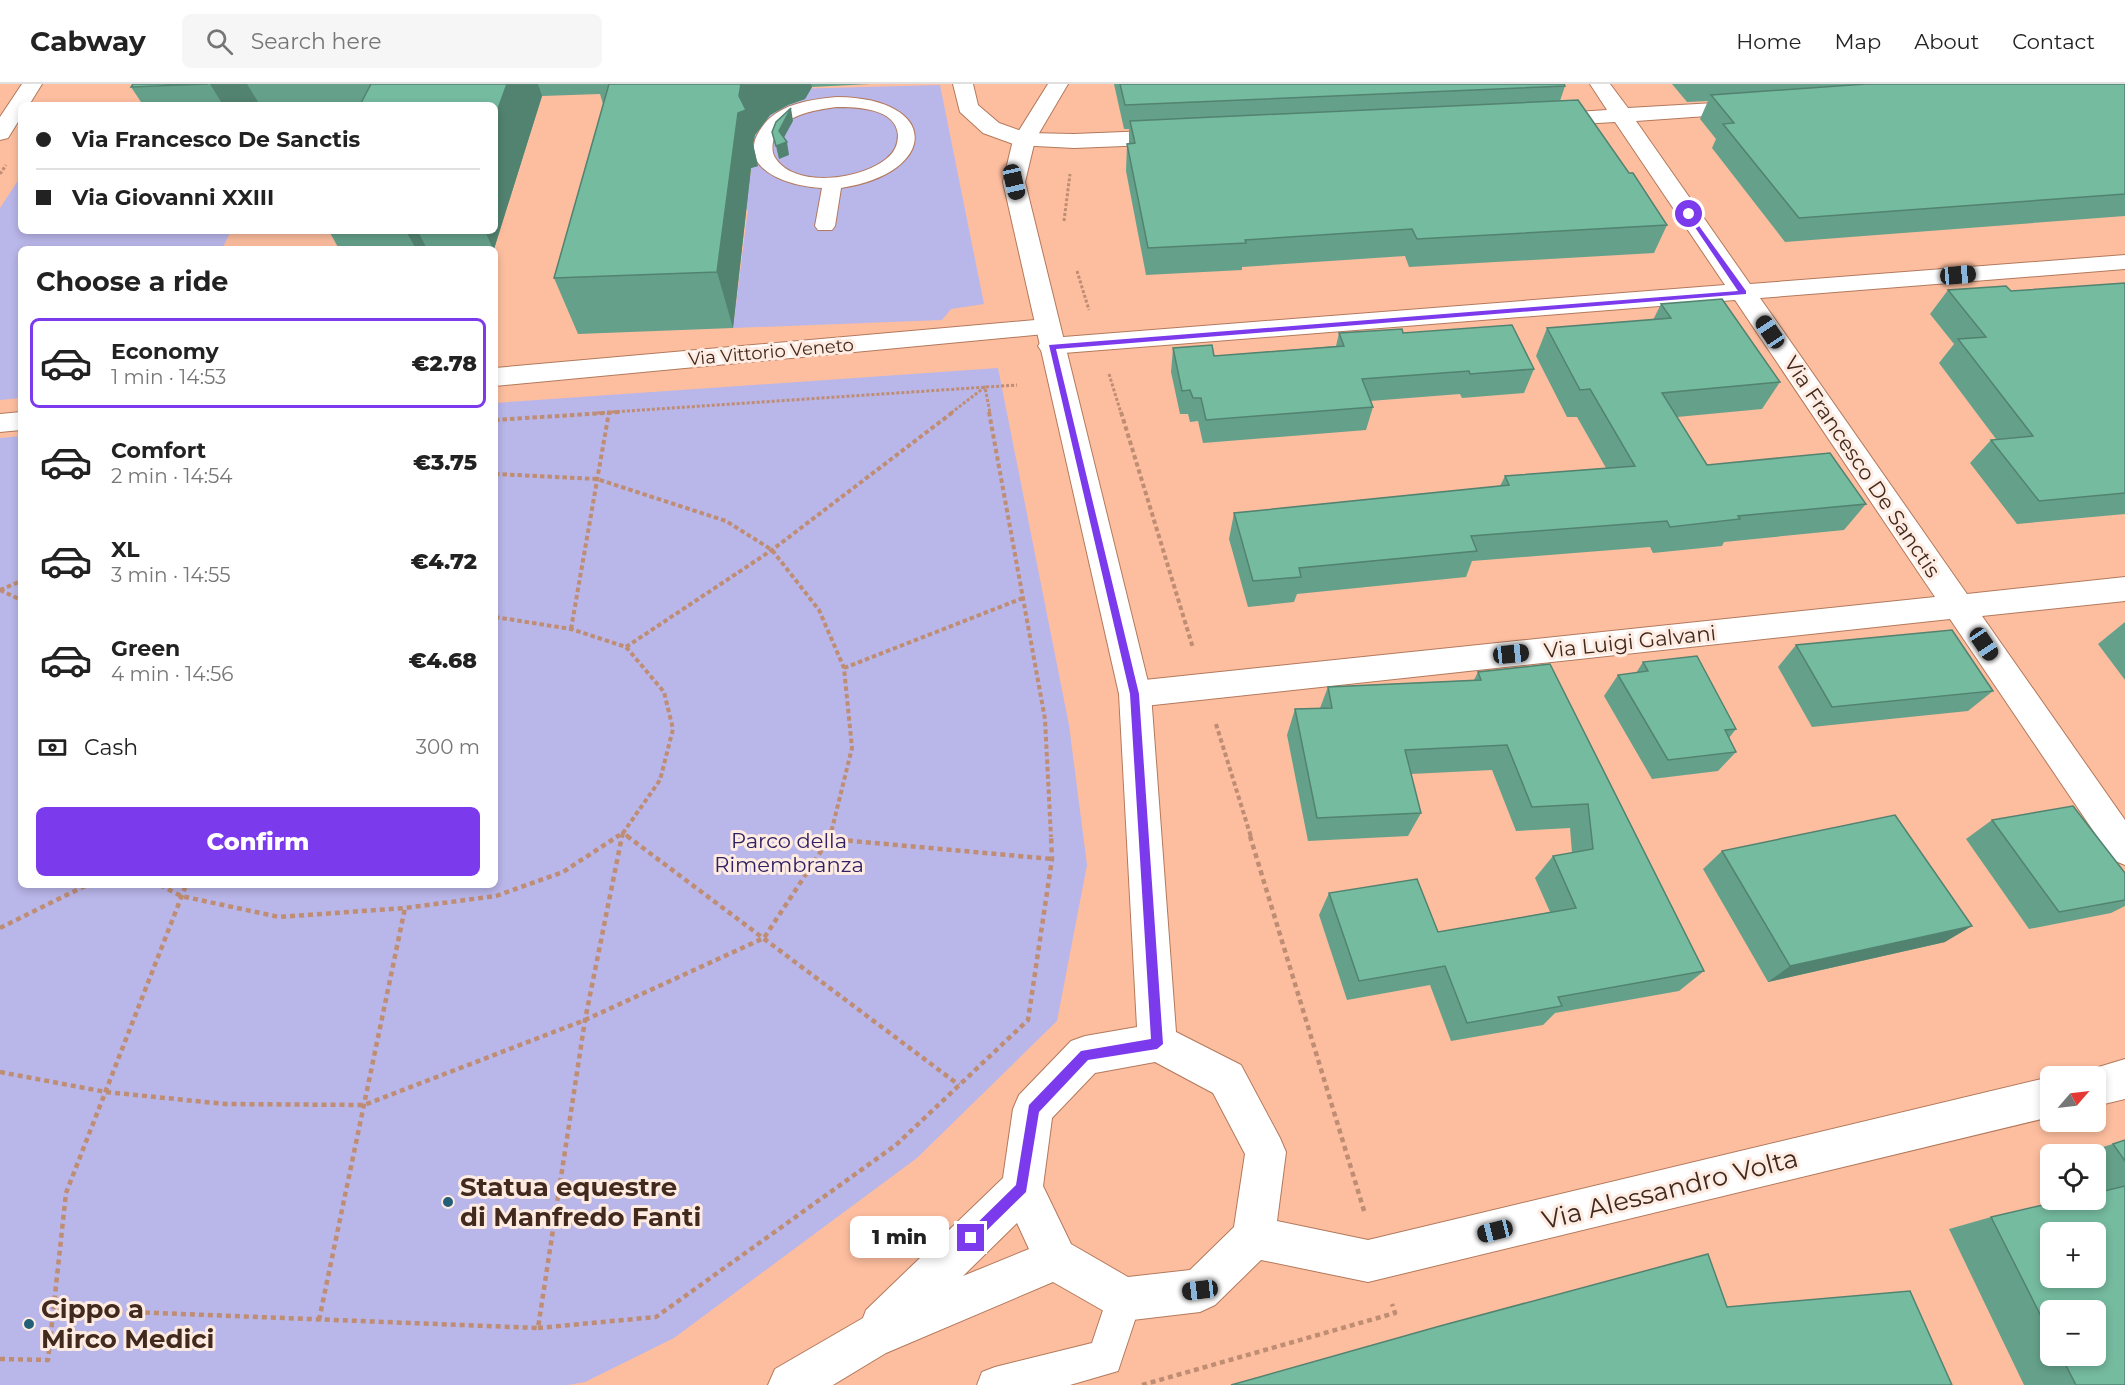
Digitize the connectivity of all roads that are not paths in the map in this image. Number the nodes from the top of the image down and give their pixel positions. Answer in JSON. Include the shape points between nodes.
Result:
{"nodes":[{"id":1,"x":32,"y":84,"type":"edge"},
{"id":2,"x":963,"y":84,"type":"edge"},
{"id":3,"x":1058,"y":84,"type":"edge"},
{"id":4,"x":1600,"y":84,"type":"edge"},
{"id":5,"x":20,"y":102,"type":"edge"},
{"id":6,"x":18,"y":105,"type":"edge"},
{"id":7,"x":1774,"y":105,"type":"edge"},
{"id":8,"x":1622,"y":116,"type":"junction"},
{"id":9,"x":1527,"y":120,"type":"edge"},
{"id":10,"x":0,"y":133,"type":"edge"},
{"id":11,"x":1193,"y":136,"type":"edge"},
{"id":12,"x":1024,"y":140,"type":"junction"},
{"id":13,"x":832,"y":183,"type":"junction"},
{"id":14,"x":825,"y":226,"type":"dead end"},
{"id":15,"x":2125,"y":262,"type":"edge"},
{"id":16,"x":1743,"y":293,"type":"junction"},
{"id":17,"x":1049,"y":337,"type":"junction"},
{"id":18,"x":498,"y":377,"type":"edge"},
{"id":19,"x":18,"y":421,"type":"edge"},
{"id":20,"x":0,"y":423,"type":"edge"},
{"id":21,"x":2125,"y":589,"type":"edge"},
{"id":22,"x":1959,"y":607,"type":"junction"},
{"id":23,"x":1135,"y":694,"type":"junction"},
{"id":24,"x":2125,"y":849,"type":"edge"},
{"id":25,"x":1157,"y":1044,"type":"junction"},
{"id":26,"x":2125,"y":1079,"type":"edge"},
{"id":27,"x":2106,"y":1084,"type":"edge"},
{"id":28,"x":2040,"y":1099,"type":"edge"},
{"id":29,"x":1022,"y":1188,"type":"junction"},
{"id":30,"x":1254,"y":1237,"type":"junction"},
{"id":31,"x":1056,"y":1259,"type":"junction"},
{"id":32,"x":1124,"y":1299,"type":"junction"},
{"id":33,"x":870,"y":1337,"type":"junction"},
{"id":34,"x":791,"y":1385,"type":"edge"},
{"id":35,"x":996,"y":1385,"type":"edge"}],
"edges":[{"from":1,"to":5,"type":"street"},
{"from":2,"to":12,"type":"street","via":[[968,106],[991,128]]},
{"from":3,"to":12,"type":"street"},
{"from":4,"to":8,"type":"street","name":"Via Francesco De Sanctis"},
{"from":6,"to":10,"type":"street"},
{"from":7,"to":8,"type":"street"},
{"from":8,"to":9,"type":"street"},
{"from":8,"to":16,"type":"street","name":"Via Francesco De Sanctis"},
{"from":11,"to":12,"type":"street"},
{"from":12,"to":17,"type":"street","via":[[1014,182]]},
{"from":13,"to":13,"type":"lane","via":[[875,174],[903,153],[908,140],[899,113],[861,103],[837,102],[791,112],[775,123],[764,137],[763,151],[770,164],[796,178]]},
{"from":13,"to":14,"type":"lane"},
{"from":15,"to":16,"type":"street","name":"Via Vittorio Veneto"},
{"from":16,"to":17,"type":"street","name":"Via Vittorio Veneto","via":[[1100,344]]},
{"from":16,"to":22,"type":"street","name":"Via Francesco De Sanctis"},
{"from":17,"to":18,"type":"street","name":"Via Vittorio Veneto"},
{"from":17,"to":23,"type":"street"},
{"from":19,"to":20,"type":"street"},
{"from":21,"to":22,"type":"street","name":"Via Luigi Galvani"},
{"from":22,"to":23,"type":"street","name":"Via Luigi Galvani"},
{"from":22,"to":24,"type":"street","name":"Via Francesco De Sanctis"},
{"from":23,"to":25,"type":"street"},
{"from":25,"to":29,"type":"street","via":[[1085,1055],[1033,1109]]},
{"from":25,"to":30,"type":"street","via":[[1227,1079],[1266,1152]]},
{"from":26,"to":27,"type":"street"},
{"from":28,"to":30,"type":"street","name":"Via Alessandro Volta","via":[[1368,1261]]},
{"from":29,"to":31,"type":"street"},
{"from":29,"to":33,"type":"street"},
{"from":30,"to":32,"type":"street","via":[[1200,1290]]},
{"from":31,"to":32,"type":"street"},
{"from":31,"to":33,"type":"street"},
{"from":32,"to":35,"type":"lane","via":[[1106,1358]]},
{"from":33,"to":34,"type":"street"}]}
